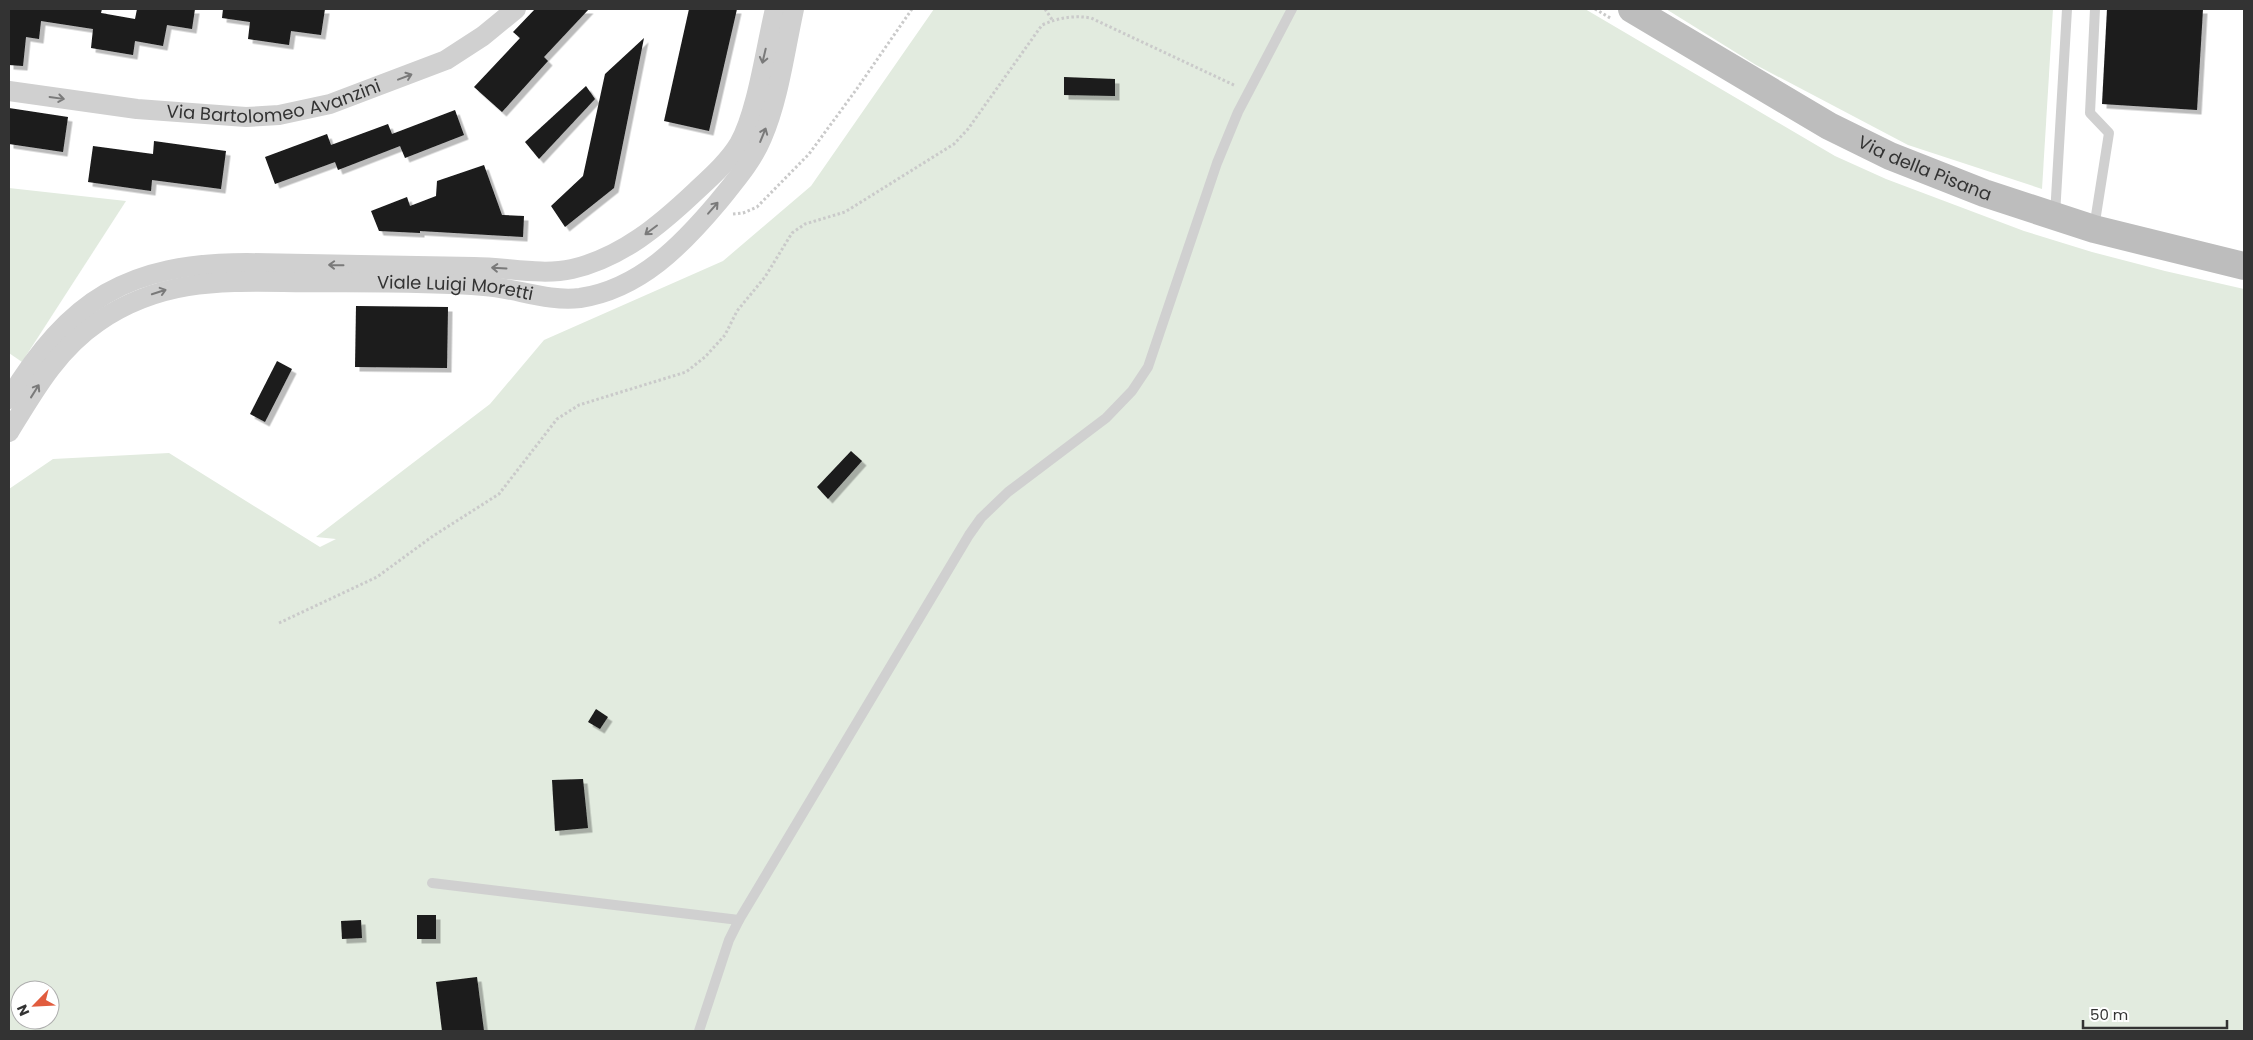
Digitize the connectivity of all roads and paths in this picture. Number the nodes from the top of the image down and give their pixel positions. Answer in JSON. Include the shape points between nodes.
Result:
{"nodes":[{"id":1,"x":516,"y":9,"type":"edge"},
{"id":2,"x":775,"y":9,"type":"edge"},
{"id":3,"x":794,"y":9,"type":"edge"},
{"id":4,"x":912,"y":9,"type":"edge"},
{"id":5,"x":1045,"y":9,"type":"edge"},
{"id":6,"x":1292,"y":9,"type":"edge"},
{"id":7,"x":1632,"y":9,"type":"edge"},
{"id":8,"x":2067,"y":9,"type":"edge"},
{"id":9,"x":2094,"y":9,"type":"edge"},
{"id":10,"x":1052,"y":21,"type":"junction"},
{"id":11,"x":9,"y":91,"type":"edge"},
{"id":12,"x":1248,"y":91,"type":"junction"},
{"id":13,"x":682,"y":204,"type":"junction"},
{"id":14,"x":714,"y":206,"type":"junction"},
{"id":15,"x":2055,"y":217,"type":"junction"},
{"id":16,"x":2094,"y":229,"type":"junction"},
{"id":17,"x":2244,"y":266,"type":"edge"},
{"id":18,"x":567,"y":299,"type":"junction"},
{"id":19,"x":9,"y":399,"type":"edge"},
{"id":20,"x":9,"y":432,"type":"edge"},
{"id":21,"x":279,"y":624,"type":"dead end"},
{"id":22,"x":432,"y":883,"type":"dead end"},
{"id":23,"x":739,"y":920,"type":"junction"},
{"id":24,"x":699,"y":1031,"type":"edge"}],
"edges":[{"from":11,"to":1,"type":"street","name":"Via Bartolomeo Avanzini","one_way":true,"via":[[166,111],[246,117],[279,115],[330,104],[446,60]]},
{"from":2,"to":13,"type":"street","name":"Viale Luigi Moretti","one_way":true,"via":[[743,136],[722,166]]},
{"from":14,"to":3,"type":"street","name":"Viale Luigi Moretti","one_way":true,"via":[[746,167],[762,137],[772,108]]},
{"from":4,"to":14,"type":"path","via":[[809,154],[790,175],[757,207],[743,213],[734,214]]},
{"from":5,"to":10,"type":"path"},
{"from":6,"to":12,"type":"lane"},
{"from":7,"to":15,"type":"main road","name":"Via della Pisana","via":[[1860,142],[1953,181]]},
{"from":8,"to":15,"type":"lane"},
{"from":9,"to":16,"type":"lane","via":[[2090,113],[2109,133]]},
{"from":10,"to":12,"type":"path","via":[[1075,15],[1091,18]]},
{"from":10,"to":21,"type":"path","via":[[1042,26],[954,144],[845,212],[805,224],[792,233],[737,311],[725,336],[686,372],[579,405],[557,419],[498,494],[377,577]]},
{"from":12,"to":23,"type":"lane","via":[[1217,162],[1148,367],[1132,391],[1106,418],[1008,492],[981,518]]},
{"from":13,"to":18,"type":"street","via":[[682,227],[665,244],[630,269]]},
{"from":13,"to":19,"type":"street","name":"Viale Luigi Moretti","one_way":true,"via":[[648,232],[613,254],[586,266],[558,272],[476,267],[212,263],[151,274],[101,297],[64,325],[40,352]]},
{"from":18,"to":14,"type":"street","name":"Viale Luigi Moretti","one_way":true,"via":[[609,290],[646,271],[681,244]]},
{"from":15,"to":16,"type":"main road","name":"Via della Pisana"},
{"from":16,"to":17,"type":"main road","name":"Via della Pisana"},
{"from":20,"to":18,"type":"street","name":"Viale Luigi Moretti","one_way":true,"via":[[53,363],[80,336],[132,302],[168,289],[206,283],[259,282],[474,285]]},
{"from":22,"to":23,"type":"lane"},
{"from":23,"to":24,"type":"lane","via":[[729,940]]}]}
